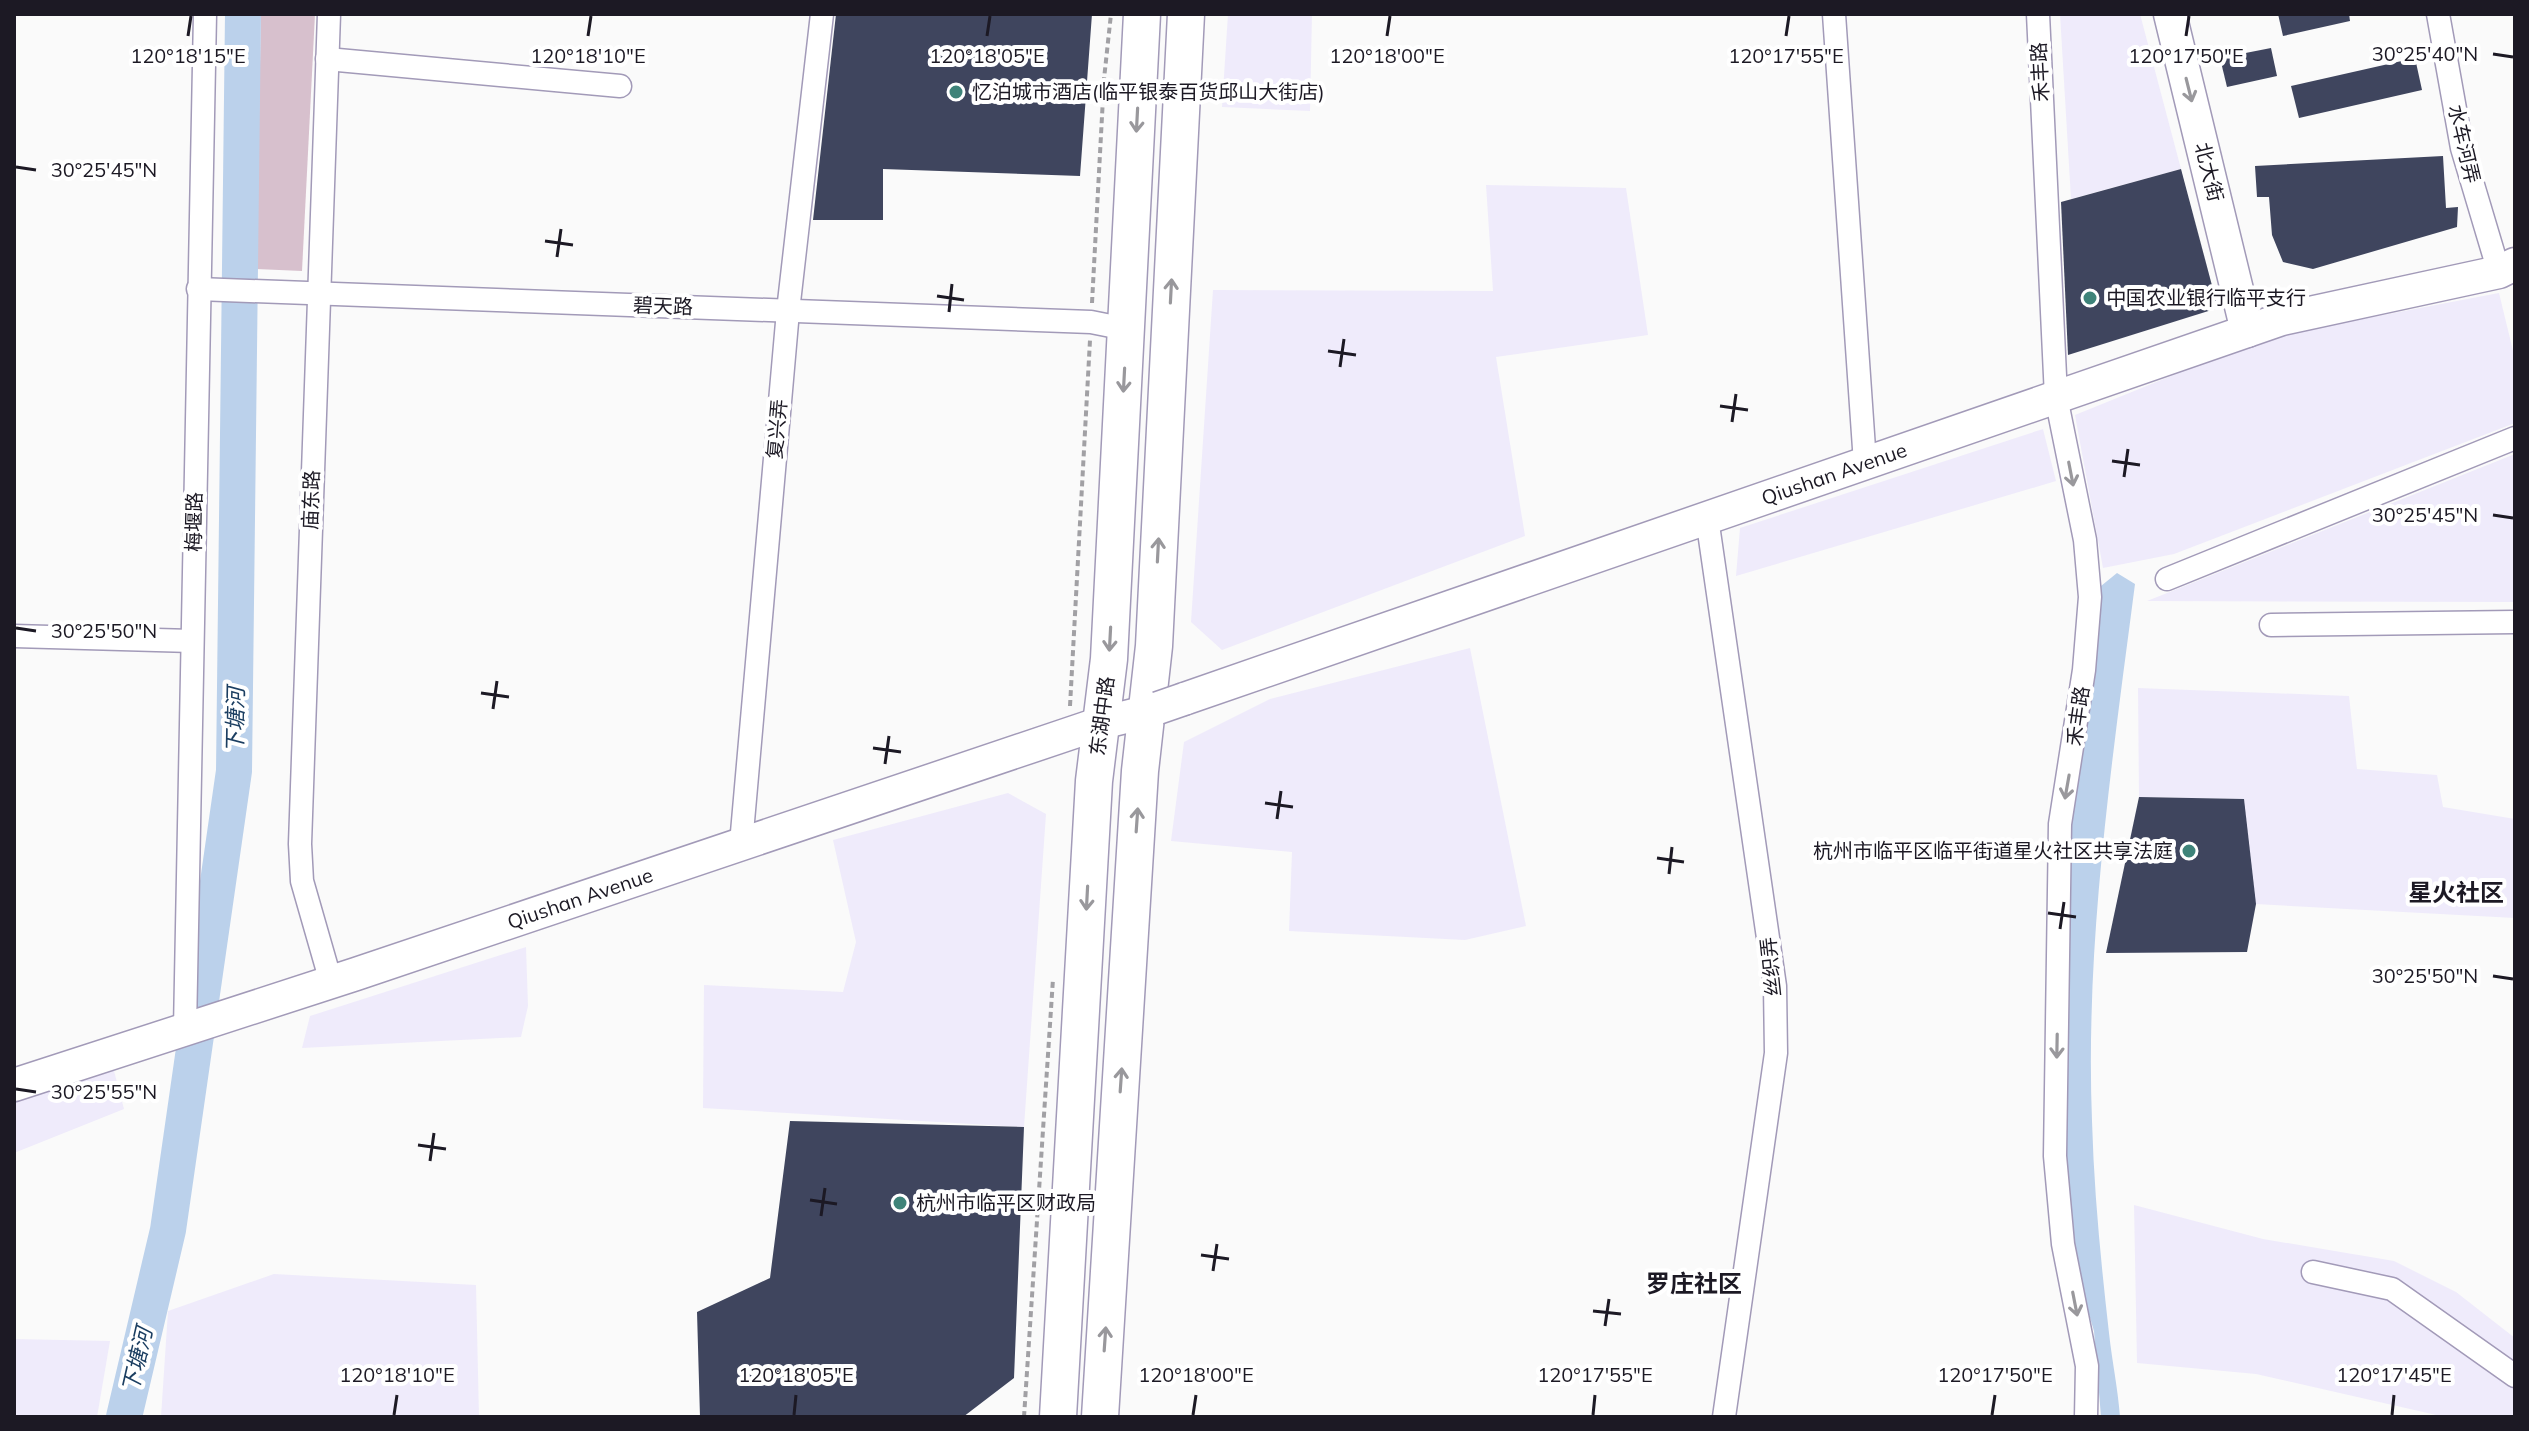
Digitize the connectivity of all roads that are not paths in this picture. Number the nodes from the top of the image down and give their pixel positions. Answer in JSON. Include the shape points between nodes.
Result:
{"nodes":[{"id":1,"x":205,"y":14,"type":"edge"},
{"id":2,"x":329,"y":14,"type":"edge"},
{"id":3,"x":822,"y":14,"type":"edge"},
{"id":4,"x":1142,"y":14,"type":"edge"},
{"id":5,"x":1186,"y":14,"type":"edge"},
{"id":6,"x":1834,"y":14,"type":"edge"},
{"id":7,"x":2038,"y":14,"type":"edge"},
{"id":8,"x":2170,"y":14,"type":"edge"},
{"id":9,"x":2438,"y":14,"type":"edge"},
{"id":10,"x":327,"y":59,"type":"junction"},
{"id":11,"x":620,"y":86,"type":"dead end"},
{"id":12,"x":2507,"y":268,"type":"edge"},
{"id":13,"x":199,"y":289,"type":"junction"},
{"id":14,"x":310,"y":293,"type":"junction"},
{"id":15,"x":788,"y":311,"type":"junction"},
{"id":16,"x":1126,"y":329,"type":"junction"},
{"id":17,"x":2247,"y":331,"type":"junction"},
{"id":18,"x":2056,"y":397,"type":"junction"},
{"id":19,"x":2515,"y":438,"type":"edge"},
{"id":20,"x":1865,"y":463,"type":"junction"},
{"id":21,"x":1707,"y":518,"type":"junction"},
{"id":22,"x":2167,"y":579,"type":"dead end"},
{"id":23,"x":2515,"y":622,"type":"edge"},
{"id":24,"x":2271,"y":625,"type":"dead end"},
{"id":25,"x":14,"y":636,"type":"edge"},
{"id":26,"x":192,"y":641,"type":"junction"},
{"id":27,"x":1163,"y":706,"type":"junction"},
{"id":28,"x":1101,"y":723,"type":"junction"},
{"id":29,"x":741,"y":844,"type":"junction"},
{"id":30,"x":331,"y":982,"type":"junction"},
{"id":31,"x":186,"y":1029,"type":"junction"},
{"id":32,"x":14,"y":1085,"type":"edge"},
{"id":33,"x":2313,"y":1272,"type":"dead end"},
{"id":34,"x":2515,"y":1376,"type":"edge"},
{"id":35,"x":1058,"y":1417,"type":"edge"},
{"id":36,"x":1100,"y":1417,"type":"edge"},
{"id":37,"x":1724,"y":1417,"type":"edge"},
{"id":38,"x":2086,"y":1417,"type":"edge"}],
"edges":[{"from":1,"to":13,"type":"street","name":"梅堰路"},
{"from":2,"to":10,"type":"street","name":"庙东路"},
{"from":3,"to":15,"type":"street","name":"复兴弄"},
{"from":4,"to":16,"type":"main road","name":"东湖中路","one_way":true},
{"from":27,"to":5,"type":"main road","one_way":true,"via":[[1154,646]]},
{"from":6,"to":20,"type":"street"},
{"from":7,"to":18,"type":"street","name":"禾丰路"},
{"from":8,"to":17,"type":"main road","name":"北大街","one_way":true},
{"from":9,"to":12,"type":"street","name":"水车河弄","via":[[2462,148]]},
{"from":10,"to":11,"type":"street"},
{"from":10,"to":14,"type":"street","name":"庙东路"},
{"from":12,"to":17,"type":"main road","name":"Qiushan Avenue"},
{"from":13,"to":14,"type":"street","name":"碧天路"},
{"from":13,"to":26,"type":"street","name":"梅堰路"},
{"from":14,"to":15,"type":"street","name":"碧天路"},
{"from":14,"to":30,"type":"street","name":"庙东路","via":[[300,844],[302,881]]},
{"from":15,"to":16,"type":"street","name":"碧天路","via":[[1091,322]]},
{"from":15,"to":29,"type":"street","name":"复兴弄"},
{"from":16,"to":28,"type":"main road","name":"东湖中路","one_way":true},
{"from":17,"to":18,"type":"main road","name":"Qiushan Avenue"},
{"from":18,"to":20,"type":"main road","name":"Qiushan Avenue"},
{"from":18,"to":38,"type":"street","name":"禾丰路","one_way":true,"via":[[2085,540],[2090,597],[2060,824],[2055,1156],[2063,1244],[2087,1366]]},
{"from":19,"to":22,"type":"street"},
{"from":20,"to":21,"type":"main road","name":"Qiushan Avenue"},
{"from":21,"to":27,"type":"main road","name":"Qiushan Avenue"},
{"from":21,"to":37,"type":"street","name":"丝织弄","via":[[1775,986],[1776,1053]]},
{"from":23,"to":24,"type":"street"},
{"from":25,"to":26,"type":"street"},
{"from":26,"to":31,"type":"street","name":"梅堰路"},
{"from":27,"to":28,"type":"main road","name":"Qiushan Avenue"},
{"from":36,"to":27,"type":"main road","one_way":true,"via":[[1140,771]]},
{"from":28,"to":29,"type":"main road","name":"Qiushan Avenue"},
{"from":28,"to":35,"type":"main road","name":"东湖中路","one_way":true},
{"from":29,"to":30,"type":"main road","name":"Qiushan Avenue"},
{"from":30,"to":31,"type":"main road","name":"Qiushan Avenue"},
{"from":31,"to":32,"type":"main road","name":"Qiushan Avenue"},
{"from":33,"to":34,"type":"street","via":[[2392,1289]]}]}
